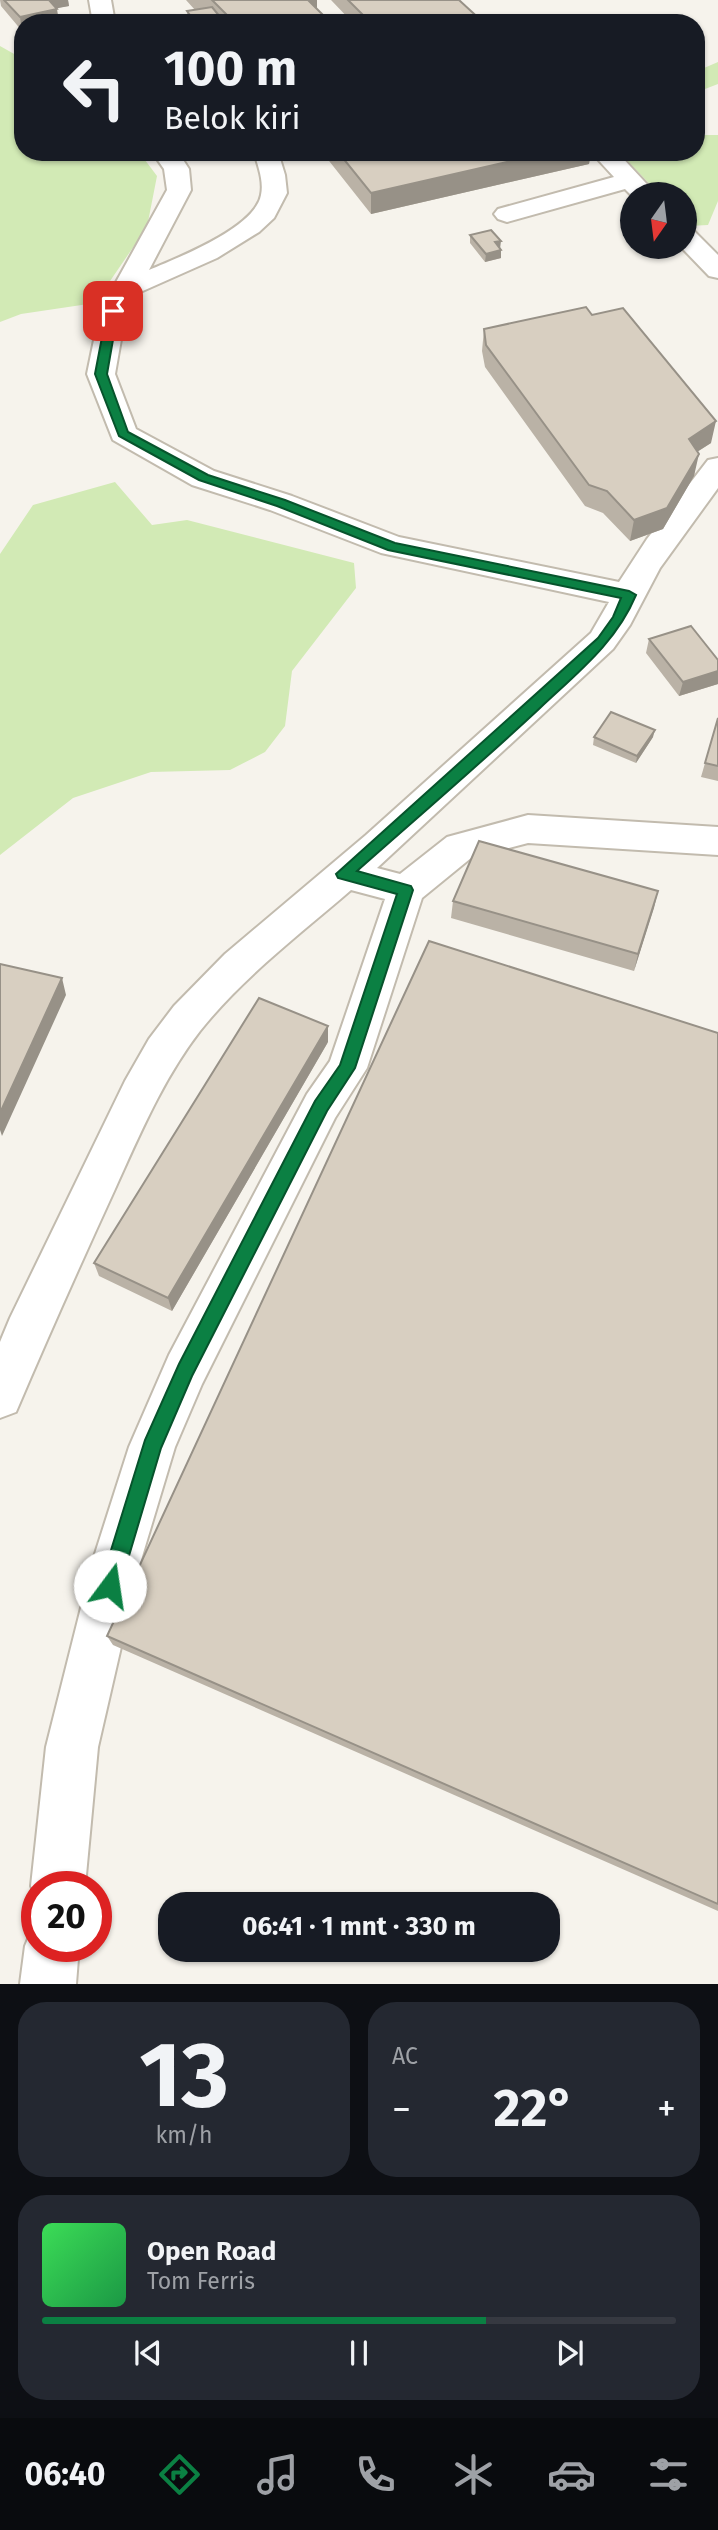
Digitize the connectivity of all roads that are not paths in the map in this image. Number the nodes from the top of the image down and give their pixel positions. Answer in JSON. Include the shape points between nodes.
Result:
{"nodes":[{"id":1,"x":174,"y":161,"type":"edge"},
{"id":2,"x":268,"y":161,"type":"edge"},
{"id":3,"x":612,"y":161,"type":"edge"},
{"id":4,"x":632,"y":182,"type":"edge"},
{"id":5,"x":620,"y":191,"type":"edge"},
{"id":6,"x":506,"y":214,"type":"dead end"},
{"id":7,"x":697,"y":248,"type":"edge"},
{"id":8,"x":718,"y":270,"type":"edge"},
{"id":9,"x":124,"y":289,"type":"junction"},
{"id":10,"x":718,"y":467,"type":"edge"},
{"id":11,"x":629,"y":595,"type":"junction"},
{"id":12,"x":718,"y":841,"type":"edge"},
{"id":13,"x":344,"y":874,"type":"junction"},
{"id":14,"x":406,"y":890,"type":"junction"},
{"id":15,"x":0,"y":1396,"type":"edge"},
{"id":16,"x":60,"y":1871,"type":"edge"},
{"id":17,"x":50,"y":1962,"type":"edge"},
{"id":18,"x":48,"y":1984,"type":"edge"}],
"edges":[{"from":1,"to":9,"type":"street","via":[[179,190]]},
{"from":2,"to":9,"type":"street","via":[[274,176],[273,201],[256,222],[208,253]]},
{"from":3,"to":4,"type":"street"},
{"from":5,"to":6,"type":"street"},
{"from":7,"to":8,"type":"street"},
{"from":9,"to":11,"type":"street","via":[[113,311],[101,374],[123,434],[203,478],[393,547]]},
{"from":10,"to":11,"type":"street","via":[[654,552]]},
{"from":11,"to":13,"type":"street","via":[[602,641]]},
{"from":12,"to":14,"type":"street","via":[[528,829],[460,847]]},
{"from":13,"to":14,"type":"street"},
{"from":13,"to":15,"type":"street","via":[[238,965],[163,1051],[139,1093]]},
{"from":14,"to":16,"type":"street","via":[[347,1068],[321,1106],[186,1370],[152,1447],[117,1560],[72,1747]]},
{"from":17,"to":18,"type":"street"}]}
